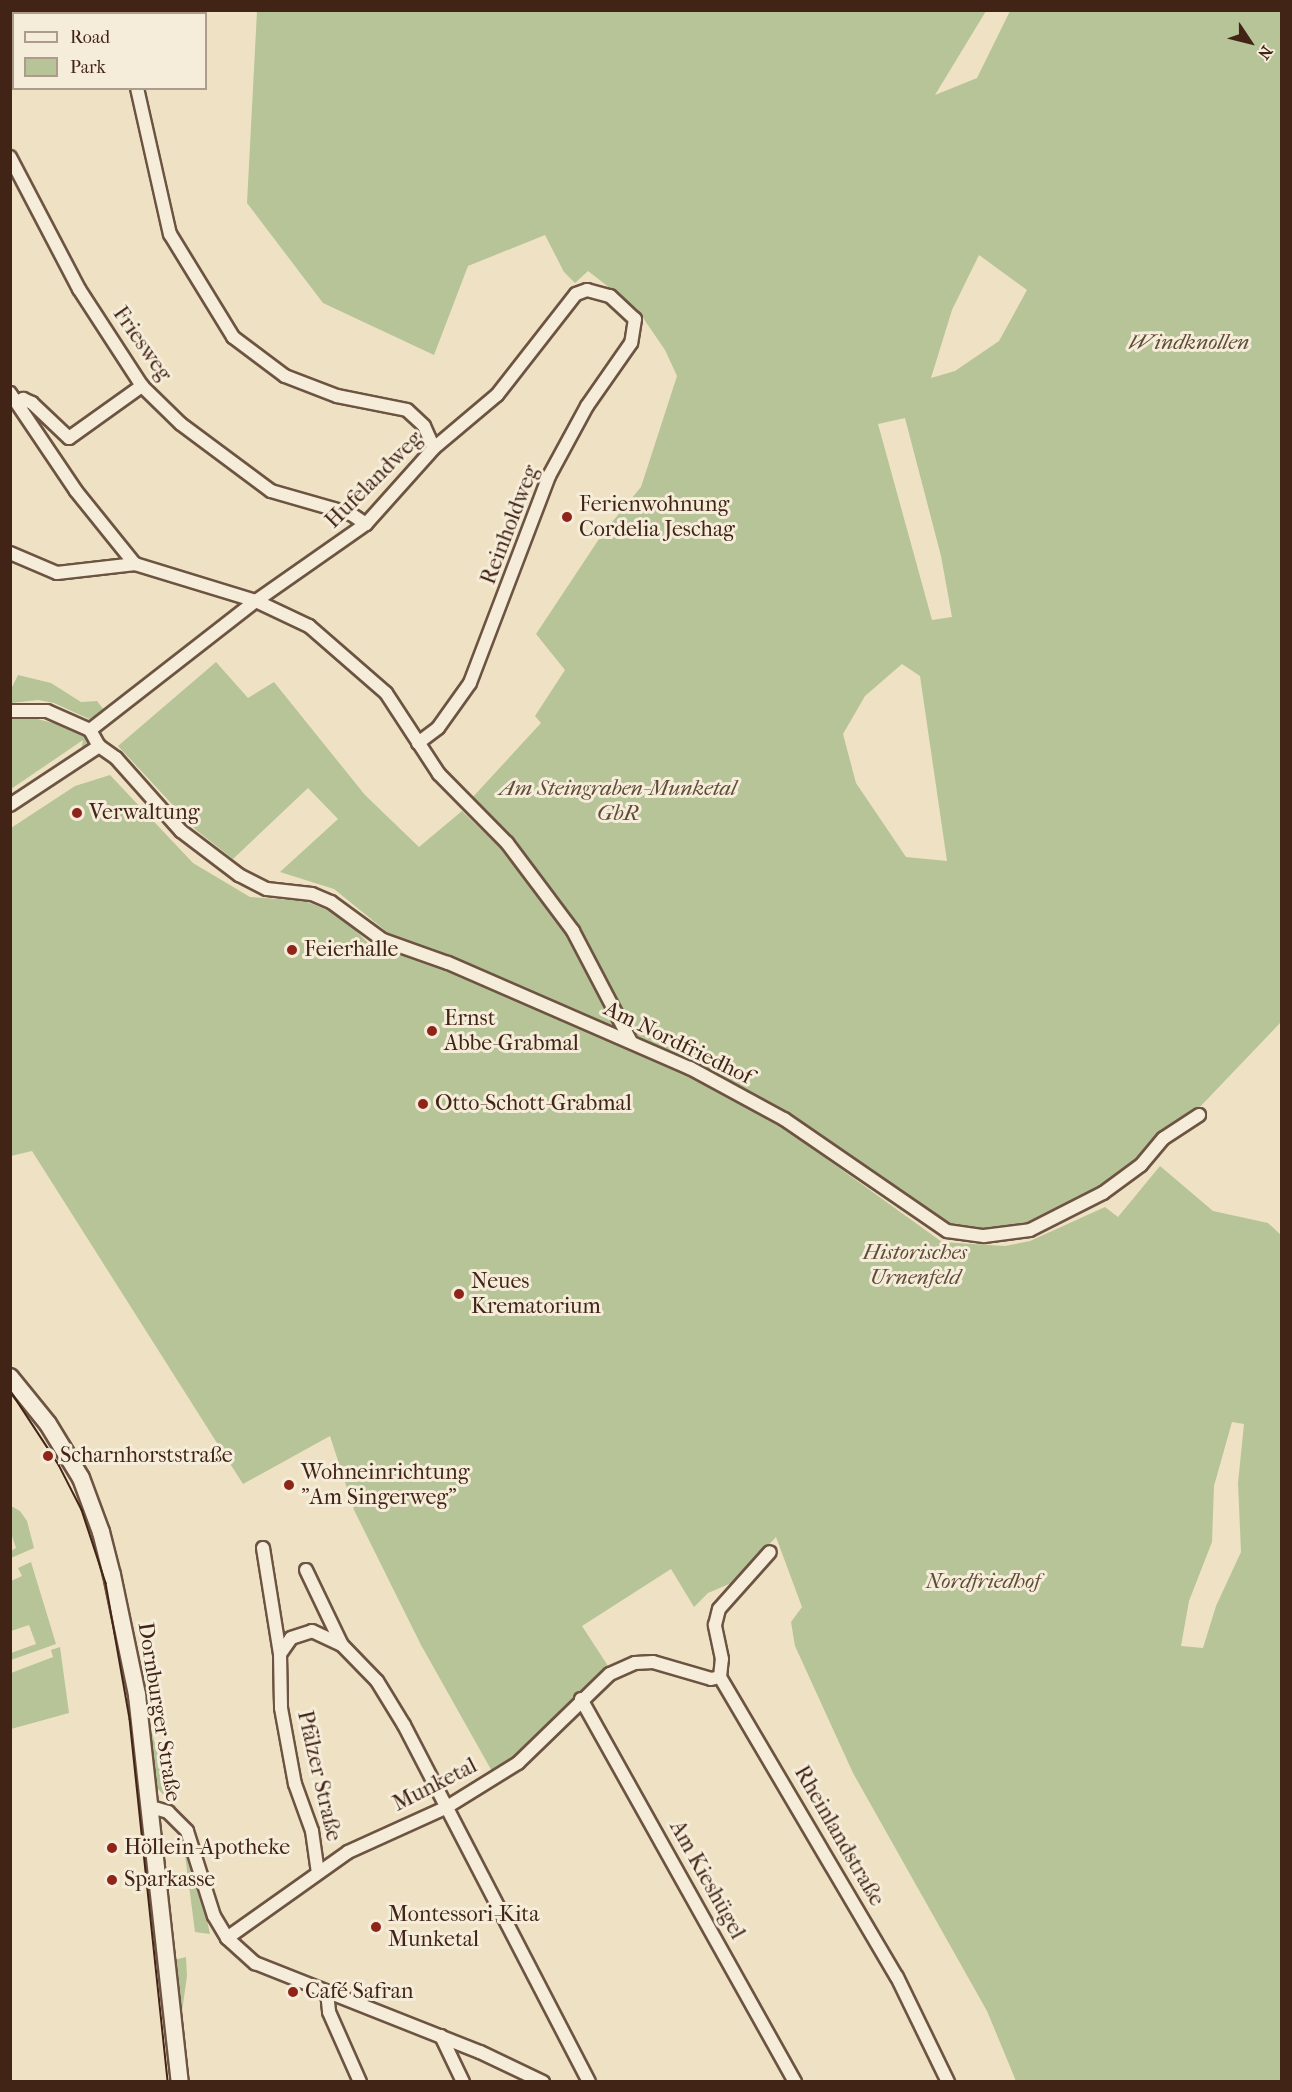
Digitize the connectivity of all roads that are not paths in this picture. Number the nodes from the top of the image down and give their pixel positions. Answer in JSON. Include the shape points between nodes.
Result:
{"nodes":[{"id":1,"x":137,"y":90,"type":"edge"},
{"id":2,"x":10,"y":157,"type":"edge"},
{"id":3,"x":635,"y":318,"type":"joint"},
{"id":4,"x":142,"y":386,"type":"junction"},
{"id":5,"x":14,"y":398,"type":"edge"},
{"id":6,"x":434,"y":448,"type":"junction"},
{"id":7,"x":366,"y":524,"type":"junction"},
{"id":8,"x":10,"y":553,"type":"edge"},
{"id":9,"x":135,"y":564,"type":"junction"},
{"id":10,"x":256,"y":601,"type":"junction"},
{"id":11,"x":10,"y":711,"type":"edge"},
{"id":12,"x":90,"y":730,"type":"junction"},
{"id":13,"x":418,"y":743,"type":"junction"},
{"id":14,"x":99,"y":746,"type":"junction"},
{"id":15,"x":10,"y":805,"type":"edge"},
{"id":16,"x":631,"y":1042,"type":"junction"},
{"id":17,"x":1199,"y":1114,"type":"dead end"},
{"id":18,"x":10,"y":1377,"type":"edge"},
{"id":19,"x":263,"y":1548,"type":"dead end"},
{"id":20,"x":771,"y":1552,"type":"dead end"},
{"id":21,"x":306,"y":1570,"type":"dead end"},
{"id":22,"x":342,"y":1645,"type":"junction"},
{"id":23,"x":280,"y":1654,"type":"junction"},
{"id":24,"x":720,"y":1677,"type":"junction"},
{"id":25,"x":581,"y":1699,"type":"junction"},
{"id":26,"x":151,"y":1807,"type":"junction"},
{"id":27,"x":447,"y":1807,"type":"junction"},
{"id":28,"x":318,"y":1872,"type":"junction"},
{"id":29,"x":227,"y":1938,"type":"junction"},
{"id":30,"x":327,"y":1992,"type":"junction"},
{"id":31,"x":441,"y":2036,"type":"junction"},
{"id":32,"x":180,"y":2082,"type":"edge"},
{"id":33,"x":360,"y":2082,"type":"edge"},
{"id":34,"x":463,"y":2082,"type":"edge"},
{"id":35,"x":543,"y":2082,"type":"edge"},
{"id":36,"x":589,"y":2082,"type":"edge"},
{"id":37,"x":795,"y":2082,"type":"edge"},
{"id":38,"x":948,"y":2082,"type":"edge"}],
"edges":[{"from":1,"to":6,"type":"street","via":[[170,234],[233,337],[285,376],[337,396],[407,410],[424,426]]},
{"from":2,"to":4,"type":"street","name":"Friesweg","via":[[79,289]]},
{"from":3,"to":6,"type":"street","name":"Hufelandweg","via":[[610,296],[587,290],[576,294],[497,395]]},
{"from":3,"to":13,"type":"street","name":"Reinholdweg","via":[[631,343],[587,406],[549,476],[470,683],[438,728]]},
{"from":4,"to":5,"type":"street","via":[[69,438],[32,403]]},
{"from":4,"to":7,"type":"street","name":"Friesweg","via":[[181,423],[271,491],[351,514]]},
{"from":5,"to":9,"type":"street","via":[[89,508]]},
{"from":6,"to":7,"type":"street","name":"Hufelandweg"},
{"from":7,"to":10,"type":"street","name":"Hufelandweg"},
{"from":8,"to":9,"type":"street","via":[[57,573]]},
{"from":9,"to":10,"type":"street"},
{"from":10,"to":12,"type":"street","name":"Hufelandweg"},
{"from":10,"to":13,"type":"street","via":[[309,626],[347,657],[386,693]]},
{"from":11,"to":12,"type":"street","via":[[47,711]]},
{"from":12,"to":14,"type":"street"},
{"from":13,"to":16,"type":"street","via":[[439,774],[507,843],[573,932]]},
{"from":14,"to":15,"type":"street"},
{"from":14,"to":16,"type":"street","name":"Am Nordfriedhof","via":[[116,758],[181,831],[220,864],[267,889],[312,894],[331,902],[383,940],[448,963]]},
{"from":16,"to":17,"type":"street","name":"Am Nordfriedhof","via":[[784,1119],[947,1231],[984,1236],[1030,1230],[1096,1196],[1141,1165],[1164,1138]]},
{"from":18,"to":26,"type":"street","name":"Dornburger Straße","via":[[48,1424],[81,1478],[101,1532],[130,1651]]},
{"from":19,"to":23,"type":"street","name":"Pfälzer Straße"},
{"from":20,"to":24,"type":"street","via":[[719,1609],[715,1625],[722,1659]]},
{"from":21,"to":22,"type":"street"},
{"from":22,"to":23,"type":"street","via":[[312,1631],[291,1638]]},
{"from":22,"to":27,"type":"street","via":[[377,1681]]},
{"from":23,"to":28,"type":"street","name":"Pfälzer Straße","via":[[280,1708],[295,1784],[312,1831]]},
{"from":24,"to":25,"type":"street","name":"Munketal","via":[[711,1679],[653,1662],[635,1663],[610,1674]]},
{"from":24,"to":38,"type":"street","name":"Rheinlandstraße","via":[[897,1977]]},
{"from":25,"to":27,"type":"street","name":"Munketal","via":[[518,1763]]},
{"from":25,"to":37,"type":"street","name":"Am Kieshügel"},
{"from":26,"to":29,"type":"street","via":[[168,1812],[187,1831],[214,1916]]},
{"from":26,"to":32,"type":"street","name":"Dornburger Straße"},
{"from":27,"to":28,"type":"street","name":"Munketal","via":[[370,1840]]},
{"from":27,"to":36,"type":"street"},
{"from":28,"to":29,"type":"street","name":"Munketal"},
{"from":29,"to":30,"type":"street","via":[[255,1963]]},
{"from":30,"to":31,"type":"street"},
{"from":30,"to":33,"type":"street","via":[[329,2012]]},
{"from":31,"to":34,"type":"street"},
{"from":31,"to":35,"type":"street"}]}
